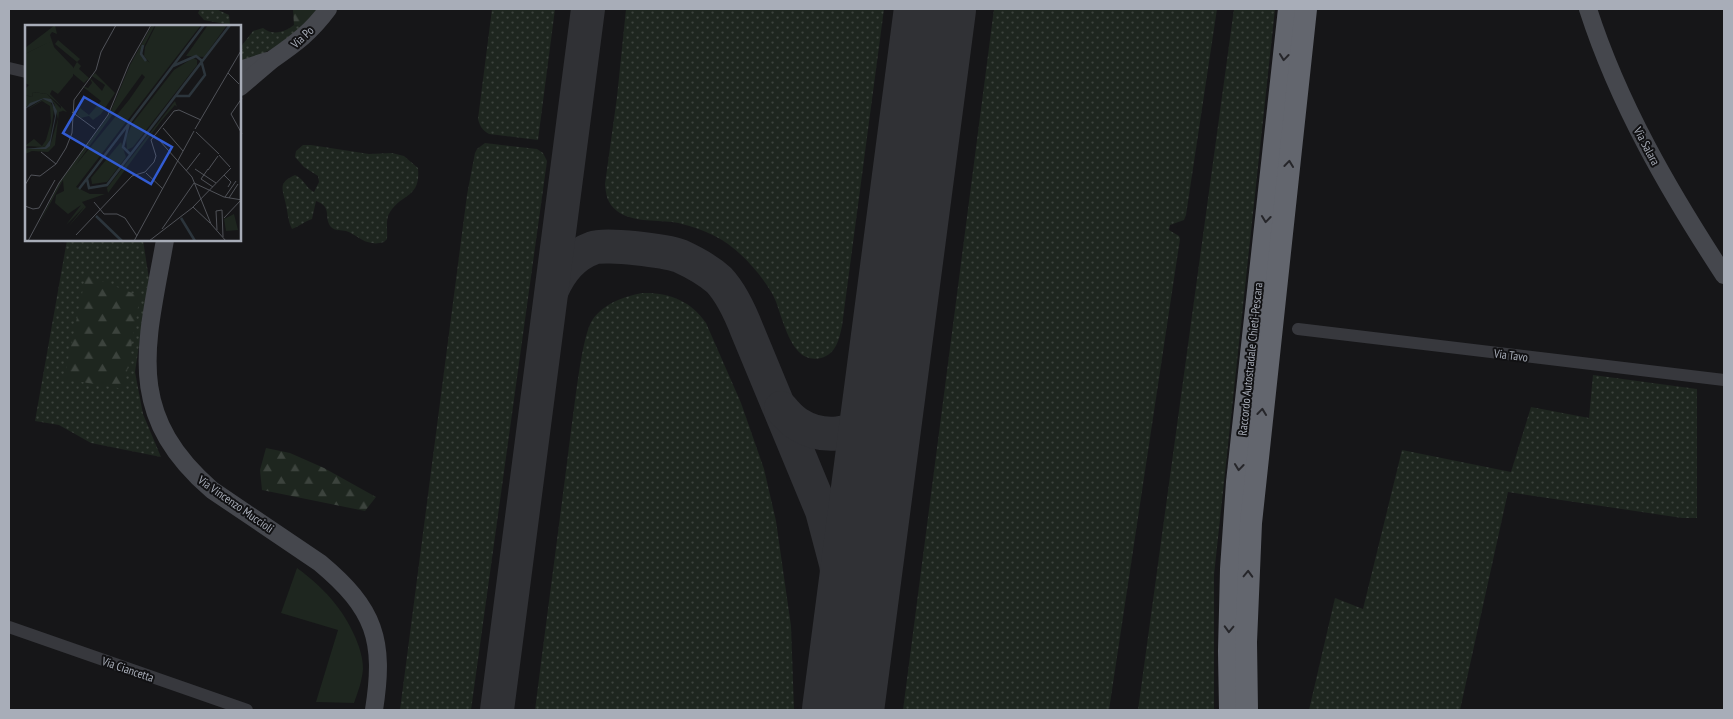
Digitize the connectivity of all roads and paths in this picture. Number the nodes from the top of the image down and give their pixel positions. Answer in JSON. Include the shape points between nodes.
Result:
{"nodes":[{"id":1,"x":328,"y":9,"type":"edge"},
{"id":2,"x":1289,"y":9,"type":"edge"},
{"id":3,"x":1306,"y":9,"type":"edge"},
{"id":4,"x":1588,"y":9,"type":"edge"},
{"id":5,"x":272,"y":60,"type":"junction"},
{"id":6,"x":9,"y":68,"type":"edge"},
{"id":7,"x":241,"y":70,"type":"edge"},
{"id":8,"x":25,"y":72,"type":"edge"},
{"id":9,"x":241,"y":86,"type":"edge"},
{"id":10,"x":165,"y":241,"type":"edge"},
{"id":11,"x":1724,"y":275,"type":"edge"},
{"id":12,"x":1298,"y":329,"type":"dead end"},
{"id":13,"x":1724,"y":380,"type":"edge"},
{"id":14,"x":9,"y":628,"type":"edge"},
{"id":15,"x":246,"y":710,"type":"edge"},
{"id":16,"x":374,"y":710,"type":"edge"},
{"id":17,"x":1230,"y":710,"type":"edge"},
{"id":18,"x":1247,"y":710,"type":"edge"}],
"edges":[{"from":1,"to":5,"type":"street","name":"Via Po","via":[[293,46]]},
{"from":2,"to":17,"type":"highway","name":"Raccordo Autostradale Chieti-Pescara","one_way":true,"via":[[1236,499],[1230,605]]},
{"from":18,"to":3,"type":"highway","name":"Raccordo Autostradale Chieti-Pescara","one_way":true,"via":[[1251,523]]},
{"from":4,"to":11,"type":"street","name":"Via Salara","via":[[1608,66],[1640,135],[1685,215]]},
{"from":5,"to":7,"type":"street","name":"Via Po"},
{"from":5,"to":9,"type":"street","name":"Via Po"},
{"from":6,"to":8,"type":"street"},
{"from":10,"to":16,"type":"street","name":"Via Vincenzo Muccioli","via":[[147,360],[150,392],[158,422],[176,454],[196,476],[320,563],[357,600],[372,628],[379,654]]},
{"from":12,"to":13,"type":"street","name":"Via Tavo"},
{"from":14,"to":15,"type":"street","name":"Via Ciancetta"}]}
